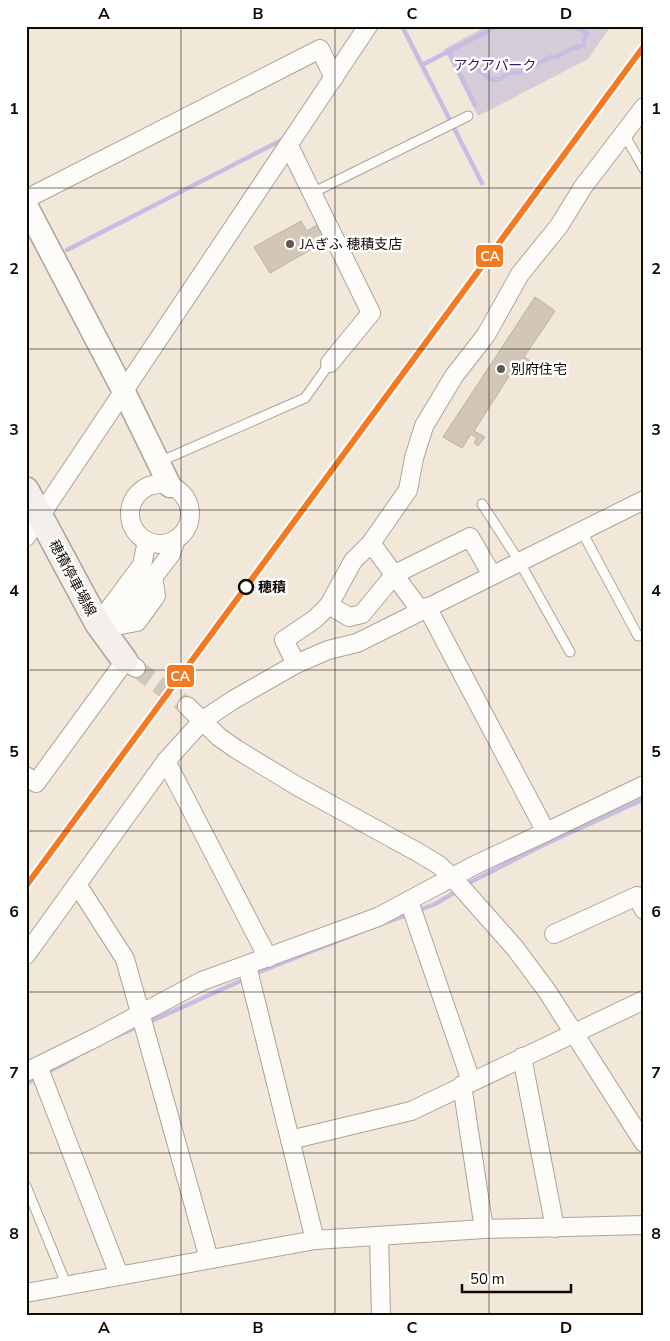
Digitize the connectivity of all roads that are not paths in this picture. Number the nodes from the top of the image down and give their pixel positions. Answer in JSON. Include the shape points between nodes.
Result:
{"nodes":[{"id":1,"x":368,"y":26,"type":"edge"},
{"id":2,"x":334,"y":78,"type":"junction"},
{"id":3,"x":644,"y":107,"type":"edge"},
{"id":4,"x":468,"y":116,"type":"dead end"},
{"id":5,"x":624,"y":134,"type":"junction"},
{"id":6,"x":289,"y":146,"type":"junction"},
{"id":7,"x":644,"y":169,"type":"edge"},
{"id":8,"x":312,"y":193,"type":"junction"},
{"id":9,"x":26,"y":199,"type":"edge"},
{"id":10,"x":26,"y":205,"type":"edge"},
{"id":11,"x":330,"y":364,"type":"joint"},
{"id":12,"x":124,"y":392,"type":"junction"},
{"id":13,"x":158,"y":462,"type":"junction"},
{"id":14,"x":170,"y":486,"type":"junction"},
{"id":15,"x":26,"y":490,"type":"edge"},
{"id":16,"x":644,"y":500,"type":"edge"},
{"id":17,"x":482,"y":504,"type":"dead end"},
{"id":18,"x":33,"y":519,"type":"edge"},
{"id":19,"x":581,"y":530,"type":"junction"},
{"id":20,"x":26,"y":537,"type":"edge"},
{"id":21,"x":176,"y":539,"type":"junction"},
{"id":22,"x":147,"y":541,"type":"junction"},
{"id":23,"x":371,"y":543,"type":"junction"},
{"id":24,"x":519,"y":561,"type":"junction"},
{"id":25,"x":395,"y":574,"type":"junction"},
{"id":26,"x":492,"y":575,"type":"junction"},
{"id":27,"x":329,"y":605,"type":"junction"},
{"id":28,"x":423,"y":608,"type":"junction"},
{"id":29,"x":106,"y":629,"type":"junction"},
{"id":30,"x":638,"y":636,"type":"dead end"},
{"id":31,"x":570,"y":652,"type":"dead end"},
{"id":32,"x":296,"y":664,"type":"junction"},
{"id":33,"x":131,"y":665,"type":"joint"},
{"id":34,"x":187,"y":706,"type":"tunnel mouth"},
{"id":35,"x":203,"y":720,"type":"junction"},
{"id":36,"x":166,"y":760,"type":"junction"},
{"id":37,"x":29,"y":784,"type":"edge"},
{"id":38,"x":644,"y":785,"type":"edge"},
{"id":39,"x":546,"y":832,"type":"junction"},
{"id":40,"x":453,"y":878,"type":"junction"},
{"id":41,"x":77,"y":884,"type":"junction"},
{"id":42,"x":409,"y":901,"type":"junction"},
{"id":43,"x":644,"y":910,"type":"edge"},
{"id":44,"x":554,"y":934,"type":"dead end"},
{"id":45,"x":26,"y":955,"type":"edge"},
{"id":46,"x":268,"y":958,"type":"junction"},
{"id":47,"x":247,"y":966,"type":"junction"},
{"id":48,"x":644,"y":1000,"type":"edge"},
{"id":49,"x":140,"y":1015,"type":"junction"},
{"id":50,"x":573,"y":1033,"type":"junction"},
{"id":51,"x":522,"y":1057,"type":"junction"},
{"id":52,"x":32,"y":1069,"type":"edge"},
{"id":53,"x":467,"y":1083,"type":"junction"},
{"id":54,"x":290,"y":1140,"type":"junction"},
{"id":55,"x":644,"y":1143,"type":"edge"},
{"id":56,"x":26,"y":1186,"type":"edge"},
{"id":57,"x":644,"y":1226,"type":"edge"},
{"id":58,"x":555,"y":1228,"type":"junction"},
{"id":59,"x":484,"y":1229,"type":"junction"},
{"id":60,"x":379,"y":1237,"type":"junction"},
{"id":61,"x":315,"y":1240,"type":"junction"},
{"id":62,"x":209,"y":1259,"type":"junction"},
{"id":63,"x":120,"y":1275,"type":"junction"},
{"id":64,"x":67,"y":1286,"type":"junction"},
{"id":65,"x":26,"y":1293,"type":"edge"},
{"id":66,"x":381,"y":1315,"type":"edge"}],
"edges":[{"from":1,"to":2,"type":"street"},
{"from":2,"to":6,"type":"street"},
{"from":2,"to":9,"type":"street","via":[[320,48]]},
{"from":3,"to":5,"type":"street"},
{"from":4,"to":8,"type":"lane"},
{"from":5,"to":7,"type":"lane"},
{"from":5,"to":23,"type":"street","via":[[583,187],[559,226],[520,274],[486,335],[454,376],[424,426],[408,490]]},
{"from":6,"to":8,"type":"street"},
{"from":6,"to":12,"type":"street"},
{"from":8,"to":11,"type":"street","via":[[371,313]]},
{"from":10,"to":12,"type":"street"},
{"from":11,"to":13,"type":"lane","via":[[305,398]]},
{"from":12,"to":13,"type":"street"},
{"from":12,"to":18,"type":"street"},
{"from":13,"to":14,"type":"street"},
{"from":14,"to":21,"type":"street","via":[[183,494],[190,513],[186,528]]},
{"from":14,"to":22,"type":"street","via":[[155,484],[146,487],[133,500],[130,510],[133,528]]},
{"from":15,"to":18,"type":"main road","name":"穂積停車場線"},
{"from":16,"to":19,"type":"street"},
{"from":17,"to":24,"type":"lane"},
{"from":18,"to":20,"type":"street"},
{"from":18,"to":29,"type":"main road","name":"穂積停車場線"},
{"from":19,"to":24,"type":"street"},
{"from":19,"to":30,"type":"lane"},
{"from":21,"to":22,"type":"street","via":[[167,543]]},
{"from":21,"to":29,"type":"street","via":[[171,554]]},
{"from":22,"to":29,"type":"street","via":[[142,565]]},
{"from":23,"to":25,"type":"street"},
{"from":23,"to":27,"type":"street","via":[[353,561]]},
{"from":24,"to":26,"type":"street"},
{"from":24,"to":31,"type":"lane"},
{"from":25,"to":26,"type":"street","via":[[470,537]]},
{"from":25,"to":27,"type":"street","via":[[362,614],[349,617]]},
{"from":25,"to":28,"type":"street"},
{"from":26,"to":28,"type":"street"},
{"from":27,"to":32,"type":"street","via":[[284,640]]},
{"from":28,"to":32,"type":"street","via":[[357,643],[328,650]]},
{"from":28,"to":39,"type":"street"},
{"from":29,"to":33,"type":"main road","name":"穂積停車場線"},
{"from":32,"to":35,"type":"street"},
{"from":33,"to":37,"type":"street"},
{"from":34,"to":35,"type":"street"},
{"from":35,"to":36,"type":"street"},
{"from":35,"to":40,"type":"street","via":[[236,749],[419,853]]},
{"from":36,"to":41,"type":"street"},
{"from":36,"to":46,"type":"street"},
{"from":38,"to":39,"type":"street"},
{"from":39,"to":40,"type":"street"},
{"from":40,"to":42,"type":"street"},
{"from":40,"to":50,"type":"street","via":[[515,948]]},
{"from":41,"to":45,"type":"street"},
{"from":41,"to":49,"type":"street","via":[[125,959]]},
{"from":42,"to":46,"type":"street","via":[[378,917]]},
{"from":42,"to":53,"type":"street"},
{"from":43,"to":44,"type":"street","via":[[637,896]]},
{"from":46,"to":47,"type":"street"},
{"from":47,"to":49,"type":"street","via":[[202,981]]},
{"from":47,"to":54,"type":"street"},
{"from":48,"to":50,"type":"street"},
{"from":49,"to":52,"type":"street"},
{"from":49,"to":62,"type":"street"},
{"from":50,"to":51,"type":"street"},
{"from":50,"to":55,"type":"street"},
{"from":51,"to":53,"type":"street"},
{"from":51,"to":58,"type":"street"},
{"from":52,"to":63,"type":"street"},
{"from":53,"to":54,"type":"street","via":[[410,1111]]},
{"from":53,"to":59,"type":"street"},
{"from":54,"to":61,"type":"street"},
{"from":56,"to":64,"type":"lane"},
{"from":57,"to":58,"type":"street"},
{"from":58,"to":59,"type":"street"},
{"from":59,"to":60,"type":"street"},
{"from":60,"to":61,"type":"street"},
{"from":60,"to":66,"type":"street"},
{"from":61,"to":62,"type":"street"},
{"from":62,"to":63,"type":"street"},
{"from":63,"to":64,"type":"street"},
{"from":64,"to":65,"type":"street"}]}
